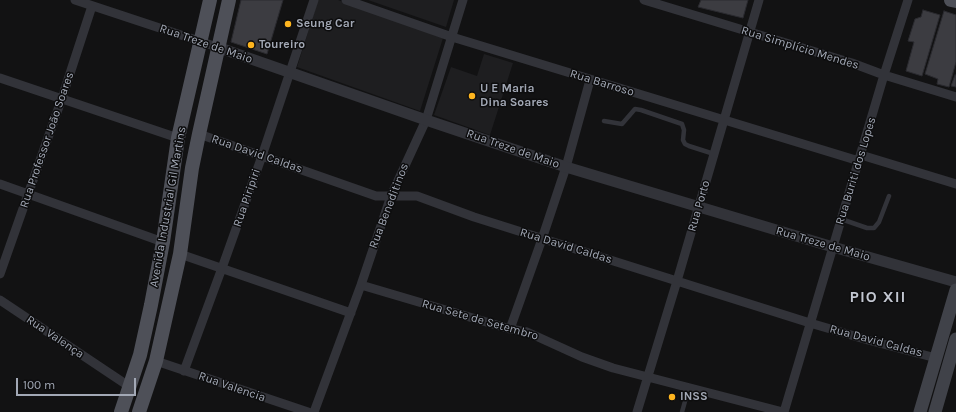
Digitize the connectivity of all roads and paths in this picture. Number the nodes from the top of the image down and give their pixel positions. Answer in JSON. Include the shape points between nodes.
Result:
{"nodes":[{"id":1,"x":75,"y":0,"type":"edge"},
{"id":2,"x":210,"y":0,"type":"edge"},
{"id":3,"x":229,"y":0,"type":"edge"},
{"id":4,"x":314,"y":0,"type":"edge"},
{"id":5,"x":346,"y":0,"type":"edge"},
{"id":6,"x":463,"y":0,"type":"edge"},
{"id":7,"x":644,"y":0,"type":"edge"},
{"id":8,"x":759,"y":0,"type":"edge"},
{"id":9,"x":908,"y":0,"type":"edge"},
{"id":10,"x":951,"y":0,"type":"edge"},
{"id":11,"x":956,"y":2,"type":"edge"},
{"id":12,"x":92,"y":6,"type":"junction"},
{"id":13,"x":750,"y":32,"type":"junction"},
{"id":14,"x":452,"y":37,"type":"junction"},
{"id":15,"x":201,"y":42,"type":"junction"},
{"id":16,"x":217,"y":47,"type":"junction"},
{"id":17,"x":290,"y":73,"type":"junction"},
{"id":18,"x":884,"y":75,"type":"junction"},
{"id":19,"x":0,"y":78,"type":"edge"},
{"id":20,"x":590,"y":80,"type":"junction"},
{"id":21,"x":956,"y":97,"type":"edge"},
{"id":22,"x":62,"y":98,"type":"junction"},
{"id":23,"x":426,"y":120,"type":"junction"},
{"id":24,"x":724,"y":120,"type":"junction"},
{"id":25,"x":604,"y":121,"type":"dead end"},
{"id":26,"x":198,"y":134,"type":"junction"},
{"id":27,"x":178,"y":138,"type":"junction"},
{"id":28,"x":714,"y":154,"type":"junction"},
{"id":29,"x":262,"y":156,"type":"junction"},
{"id":30,"x":860,"y":158,"type":"junction"},
{"id":31,"x":174,"y":166,"type":"junction"},
{"id":32,"x":566,"y":167,"type":"junction"},
{"id":33,"x":192,"y":168,"type":"junction"},
{"id":34,"x":0,"y":184,"type":"edge"},
{"id":35,"x":956,"y":184,"type":"edge"},
{"id":36,"x":28,"y":194,"type":"junction"},
{"id":37,"x":391,"y":196,"type":"junction"},
{"id":38,"x":889,"y":196,"type":"dead end"},
{"id":39,"x":699,"y":208,"type":"junction"},
{"id":40,"x":841,"y":219,"type":"junction"},
{"id":41,"x":542,"y":239,"type":"junction"},
{"id":42,"x":163,"y":242,"type":"junction"},
{"id":43,"x":833,"y":247,"type":"junction"},
{"id":44,"x":180,"y":254,"type":"junction"},
{"id":45,"x":222,"y":268,"type":"junction"},
{"id":46,"x":0,"y":274,"type":"edge"},
{"id":47,"x":678,"y":281,"type":"junction"},
{"id":48,"x":956,"y":282,"type":"edge"},
{"id":49,"x":361,"y":285,"type":"junction"},
{"id":50,"x":956,"y":290,"type":"edge"},
{"id":51,"x":0,"y":300,"type":"edge"},
{"id":52,"x":350,"y":313,"type":"junction"},
{"id":53,"x":810,"y":323,"type":"junction"},
{"id":54,"x":510,"y":329,"type":"junction"},
{"id":55,"x":956,"y":339,"type":"edge"},
{"id":56,"x":936,"y":358,"type":"junction"},
{"id":57,"x":156,"y":361,"type":"junction"},
{"id":58,"x":953,"y":362,"type":"edge"},
{"id":59,"x":184,"y":371,"type":"junction"},
{"id":60,"x":648,"y":376,"type":"junction"},
{"id":61,"x":689,"y":387,"type":"junction"},
{"id":62,"x":130,"y":388,"type":"junction"},
{"id":63,"x":121,"y":412,"type":"edge"},
{"id":64,"x":139,"y":412,"type":"edge"},
{"id":65,"x":308,"y":412,"type":"edge"},
{"id":66,"x":314,"y":412,"type":"edge"},
{"id":67,"x":637,"y":412,"type":"edge"},
{"id":68,"x":682,"y":412,"type":"edge"},
{"id":69,"x":783,"y":412,"type":"edge"},
{"id":70,"x":920,"y":412,"type":"edge"},
{"id":71,"x":935,"y":412,"type":"edge"}],
"edges":[{"from":1,"to":12,"type":"street","name":"Rua Treze de Maio"},
{"from":2,"to":15,"type":"main road","name":"Avenida Industrial Gil Martins"},
{"from":3,"to":16,"type":"main road","name":"Avenida Industrial Gil Martins"},
{"from":4,"to":17,"type":"street","name":"Rua Piripiri"},
{"from":5,"to":14,"type":"street","name":"Rua Barroso"},
{"from":6,"to":14,"type":"street","name":"Rua Beneditinos"},
{"from":7,"to":13,"type":"street","name":"Rua Simplício Mendes"},
{"from":8,"to":13,"type":"street","name":"Rua Porto"},
{"from":9,"to":18,"type":"street","name":"Rua Buriti dos Lopes"},
{"from":10,"to":11,"type":"main road"},
{"from":12,"to":15,"type":"street","name":"Rua Treze de Maio"},
{"from":12,"to":22,"type":"street","name":"Rua Professor João Soares"},
{"from":13,"to":18,"type":"street","name":"Rua Simplício Mendes"},
{"from":13,"to":24,"type":"street","name":"Rua Porto"},
{"from":14,"to":20,"type":"street","name":"Rua Barroso"},
{"from":14,"to":23,"type":"street","name":"Rua Beneditinos"},
{"from":15,"to":16,"type":"street","name":"Rua Treze de Maio"},
{"from":15,"to":27,"type":"main road","name":"Avenida Industrial Gil Martins"},
{"from":16,"to":17,"type":"street","name":"Rua Treze de Maio"},
{"from":16,"to":26,"type":"main road","name":"Avenida Industrial Gil Martins"},
{"from":17,"to":23,"type":"street","name":"Rua Treze de Maio"},
{"from":17,"to":29,"type":"street","name":"Rua Piripiri"},
{"from":18,"to":21,"type":"street","name":"Rua Simplício Mendes"},
{"from":18,"to":30,"type":"street","name":"Rua Buriti dos Lopes"},
{"from":19,"to":22,"type":"street"},
{"from":20,"to":24,"type":"street","name":"Rua Barroso"},
{"from":20,"to":32,"type":"street"},
{"from":22,"to":27,"type":"street"},
{"from":22,"to":36,"type":"street","name":"Rua Professor João Soares"},
{"from":23,"to":32,"type":"street","name":"Rua Treze de Maio"},
{"from":23,"to":37,"type":"street","name":"Rua Beneditinos"},
{"from":24,"to":28,"type":"street","name":"Rua Porto"},
{"from":24,"to":30,"type":"street","name":"Rua Barroso"},
{"from":25,"to":28,"type":"lane","via":[[622,124],[635,109],[641,110],[682,124],[685,144]]},
{"from":26,"to":29,"type":"street","name":"Rua David Caldas"},
{"from":26,"to":33,"type":"main road","name":"Avenida Industrial Gil Martins"},
{"from":27,"to":31,"type":"main road","name":"Avenida Industrial Gil Martins"},
{"from":28,"to":39,"type":"street","name":"Rua Porto"},
{"from":29,"to":37,"type":"street","name":"Rua David Caldas","via":[[376,196]]},
{"from":29,"to":45,"type":"street","name":"Rua Piripiri"},
{"from":30,"to":35,"type":"street","name":"Rua Barroso"},
{"from":30,"to":40,"type":"street","name":"Rua Buriti dos Lopes"},
{"from":31,"to":33,"type":"main road"},
{"from":31,"to":42,"type":"main road","name":"Avenida Industrial Gil Martins"},
{"from":32,"to":39,"type":"street","name":"Rua Treze de Maio"},
{"from":32,"to":41,"type":"street"},
{"from":33,"to":44,"type":"main road","name":"Avenida Industrial Gil Martins"},
{"from":34,"to":36,"type":"street"},
{"from":36,"to":42,"type":"street"},
{"from":36,"to":46,"type":"street","name":"Rua Professor João Soares"},
{"from":37,"to":41,"type":"street","name":"Rua David Caldas","via":[[417,196]]},
{"from":37,"to":49,"type":"street","name":"Rua Beneditinos"},
{"from":38,"to":40,"type":"lane","via":[[874,228]]},
{"from":39,"to":43,"type":"street","name":"Rua Treze de Maio"},
{"from":39,"to":47,"type":"street","name":"Rua Porto"},
{"from":40,"to":43,"type":"street","name":"Rua Buriti dos Lopes"},
{"from":41,"to":47,"type":"street","name":"Rua David Caldas"},
{"from":41,"to":54,"type":"street"},
{"from":42,"to":62,"type":"main road","name":"Avenida Industrial Gil Martins","via":[[142,348]]},
{"from":43,"to":48,"type":"street","name":"Rua Treze de Maio"},
{"from":43,"to":53,"type":"street","name":"Rua Buriti dos Lopes"},
{"from":44,"to":45,"type":"street"},
{"from":44,"to":57,"type":"main road","name":"Avenida Industrial Gil Martins"},
{"from":45,"to":52,"type":"street"},
{"from":45,"to":59,"type":"street","name":"Rua Piripiri"},
{"from":47,"to":53,"type":"street","name":"Rua David Caldas"},
{"from":47,"to":60,"type":"street","name":"Rua Porto"},
{"from":49,"to":52,"type":"street","name":"Rua Beneditinos"},
{"from":49,"to":54,"type":"street","name":"Rua Sete de Setembro"},
{"from":50,"to":56,"type":"main road"},
{"from":51,"to":62,"type":"street","name":"Rua Valença"},
{"from":52,"to":66,"type":"street","name":"Rua Beneditinos"},
{"from":53,"to":56,"type":"street","name":"Rua David Caldas"},
{"from":53,"to":69,"type":"street","name":"Rua Buriti dos Lopes"},
{"from":54,"to":60,"type":"street","name":"Rua Sete de Setembro","via":[[535,335],[613,368]]},
{"from":55,"to":58,"type":"main road"},
{"from":56,"to":70,"type":"main road"},
{"from":57,"to":59,"type":"street","name":"Rua Valencia"},
{"from":57,"to":64,"type":"main road","name":"Avenida Industrial Gil Martins"},
{"from":58,"to":71,"type":"main road"},
{"from":59,"to":65,"type":"street","name":"Rua Valencia"},
{"from":60,"to":61,"type":"street","name":"Rua Sete de Setembro"},
{"from":60,"to":67,"type":"street","name":"Rua Porto"},
{"from":61,"to":68,"type":"lane"},
{"from":61,"to":69,"type":"street","name":"Rua Sete de Setembro"},
{"from":62,"to":63,"type":"main road","name":"Avenida Industrial Gil Martins"}]}
